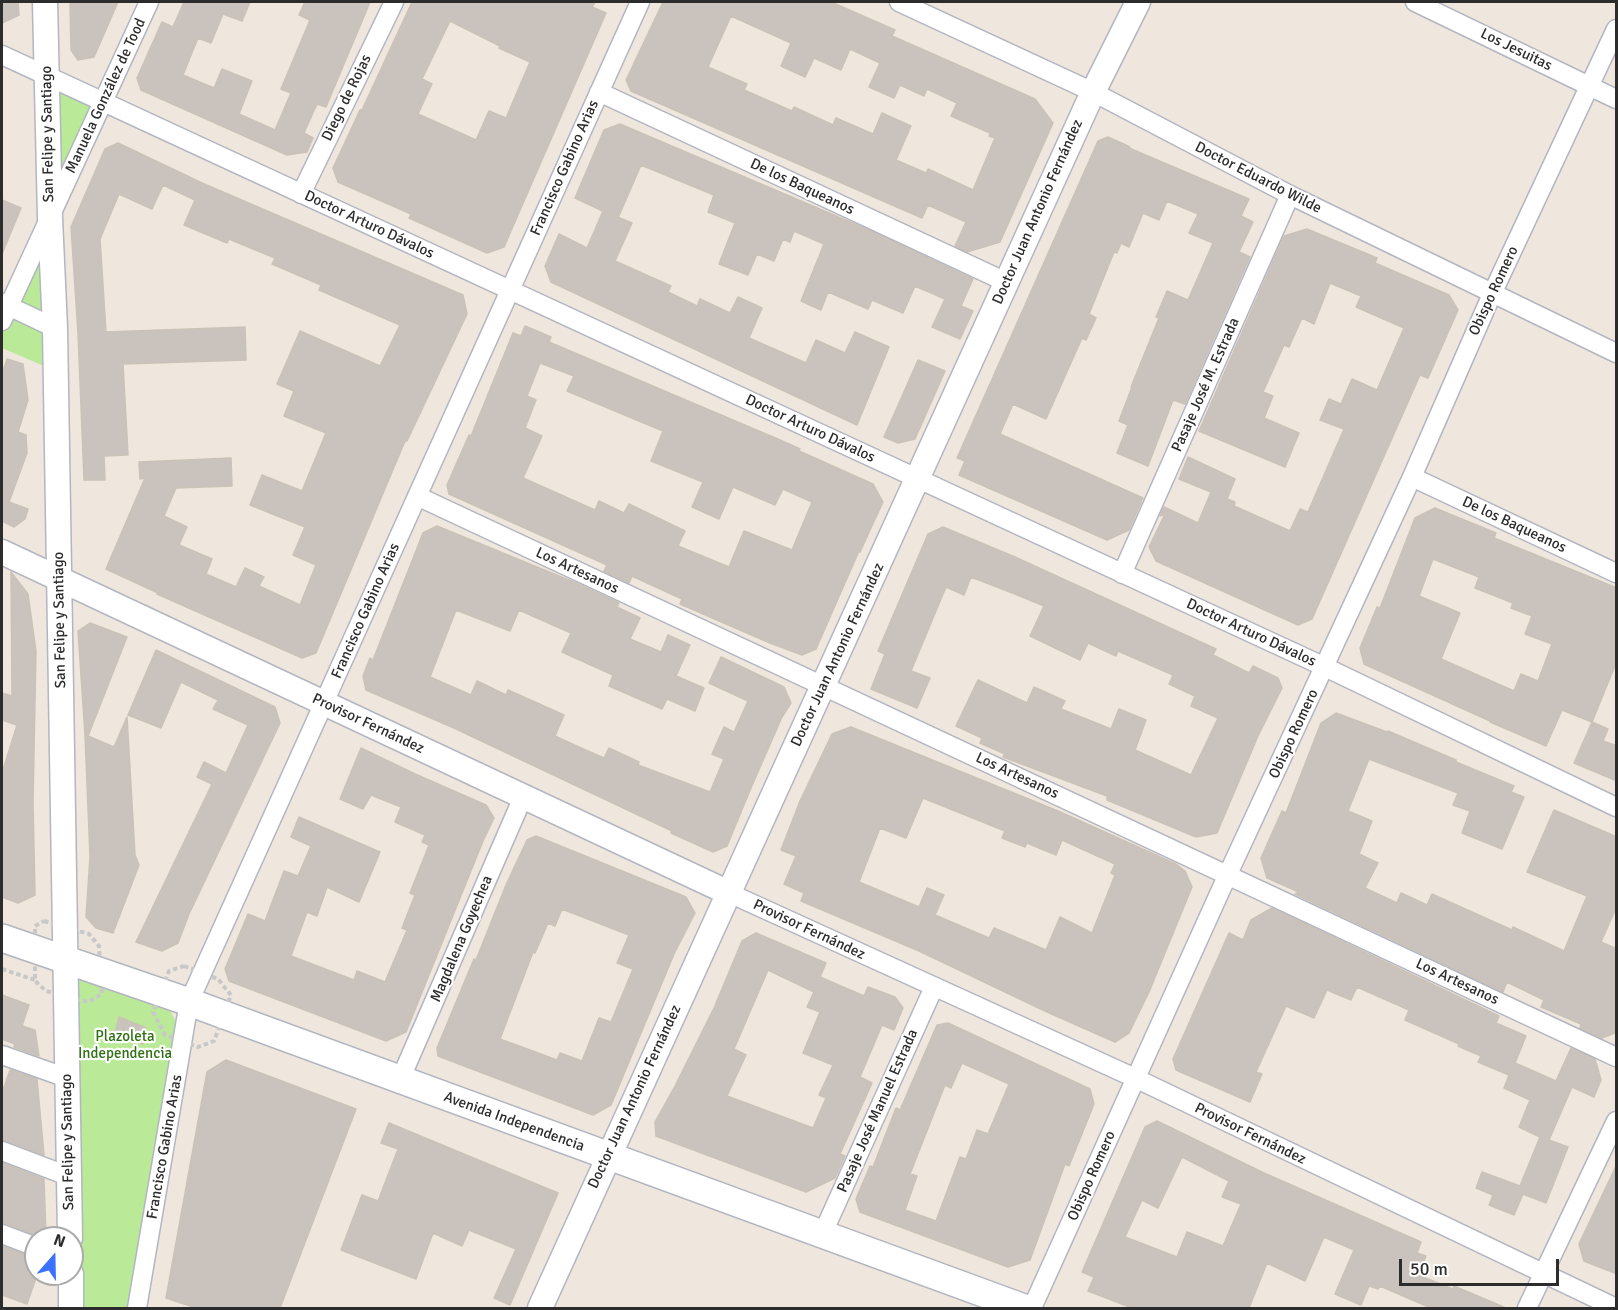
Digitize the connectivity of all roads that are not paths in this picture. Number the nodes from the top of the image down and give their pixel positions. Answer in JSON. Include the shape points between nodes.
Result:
{"nodes":[{"id":1,"x":45,"y":2,"type":"edge"},
{"id":2,"x":149,"y":2,"type":"edge"},
{"id":3,"x":393,"y":2,"type":"edge"},
{"id":4,"x":640,"y":2,"type":"edge"},
{"id":5,"x":899,"y":2,"type":"edge"},
{"id":6,"x":1138,"y":2,"type":"edge"},
{"id":7,"x":1415,"y":2,"type":"edge"},
{"id":8,"x":1617,"y":30,"type":"edge"},
{"id":9,"x":2,"y":55,"type":"edge"},
{"id":10,"x":46,"y":76,"type":"junction"},
{"id":11,"x":1591,"y":86,"type":"junction"},
{"id":12,"x":599,"y":92,"type":"junction"},
{"id":13,"x":1093,"y":92,"type":"junction"},
{"id":14,"x":1617,"y":99,"type":"edge"},
{"id":15,"x":104,"y":103,"type":"junction"},
{"id":16,"x":301,"y":194,"type":"junction"},
{"id":17,"x":1290,"y":195,"type":"junction"},
{"id":18,"x":50,"y":218,"type":"junction"},
{"id":19,"x":1006,"y":282,"type":"junction"},
{"id":20,"x":511,"y":291,"type":"junction"},
{"id":21,"x":1492,"y":294,"type":"junction"},
{"id":22,"x":4,"y":310,"type":"edge"},
{"id":23,"x":55,"y":328,"type":"junction"},
{"id":24,"x":1617,"y":353,"type":"edge"},
{"id":25,"x":1412,"y":477,"type":"junction"},
{"id":26,"x":918,"y":479,"type":"junction"},
{"id":27,"x":417,"y":496,"type":"junction"},
{"id":28,"x":2,"y":552,"type":"edge"},
{"id":29,"x":1617,"y":573,"type":"edge"},
{"id":30,"x":1122,"y":574,"type":"junction"},
{"id":31,"x":59,"y":579,"type":"junction"},
{"id":32,"x":1325,"y":668,"type":"junction"},
{"id":33,"x":823,"y":687,"type":"junction"},
{"id":34,"x":325,"y":704,"type":"junction"},
{"id":35,"x":523,"y":797,"type":"junction"},
{"id":36,"x":1617,"y":807,"type":"edge"},
{"id":37,"x":1228,"y":874,"type":"junction"},
{"id":38,"x":729,"y":893,"type":"junction"},
{"id":39,"x":2,"y":938,"type":"edge"},
{"id":40,"x":66,"y":960,"type":"junction"},
{"id":41,"x":934,"y":987,"type":"junction"},
{"id":42,"x":189,"y":1002,"type":"junction"},
{"id":43,"x":2,"y":1055,"type":"edge"},
{"id":44,"x":1617,"y":1058,"type":"edge"},
{"id":45,"x":67,"y":1078,"type":"junction"},
{"id":46,"x":1135,"y":1078,"type":"junction"},
{"id":47,"x":400,"y":1080,"type":"junction"},
{"id":48,"x":1617,"y":1121,"type":"edge"},
{"id":49,"x":2,"y":1151,"type":"edge"},
{"id":50,"x":608,"y":1156,"type":"junction"},
{"id":51,"x":68,"y":1176,"type":"junction"},
{"id":52,"x":70,"y":1226,"type":"edge"},
{"id":53,"x":2,"y":1234,"type":"edge"},
{"id":54,"x":822,"y":1235,"type":"junction"},
{"id":55,"x":24,"y":1242,"type":"edge"},
{"id":56,"x":1542,"y":1274,"type":"junction"},
{"id":57,"x":71,"y":1286,"type":"edge"},
{"id":58,"x":72,"y":1308,"type":"edge"},
{"id":59,"x":137,"y":1308,"type":"edge"},
{"id":60,"x":540,"y":1308,"type":"edge"},
{"id":61,"x":1024,"y":1308,"type":"edge"},
{"id":62,"x":1032,"y":1308,"type":"edge"},
{"id":63,"x":1527,"y":1308,"type":"edge"},
{"id":64,"x":1616,"y":1308,"type":"edge"}],
"edges":[{"from":1,"to":10,"type":"street","name":"San Felipe y Santiago"},
{"from":2,"to":15,"type":"street","name":"Manuela González de Tood"},
{"from":3,"to":16,"type":"street","name":"Diego de Rojas"},
{"from":4,"to":12,"type":"street","name":"Francisco Gabino Arias"},
{"from":5,"to":13,"type":"street","name":"Doctor Eduardo Wilde"},
{"from":6,"to":13,"type":"street","name":"Doctor Juan Antonio Fernández"},
{"from":7,"to":11,"type":"street","name":"Los Jesuitas"},
{"from":8,"to":11,"type":"street","name":"Obispo Romero"},
{"from":9,"to":10,"type":"street","name":"Doctor Arturo Dávalos"},
{"from":10,"to":15,"type":"street","name":"Doctor Arturo Dávalos"},
{"from":10,"to":18,"type":"street","name":"San Felipe y Santiago"},
{"from":11,"to":14,"type":"street","name":"Los Jesuitas"},
{"from":11,"to":21,"type":"street","name":"Obispo Romero"},
{"from":12,"to":19,"type":"street","name":"De los Baqueanos"},
{"from":12,"to":20,"type":"street","name":"Francisco Gabino Arias"},
{"from":13,"to":17,"type":"street","name":"Doctor Eduardo Wilde"},
{"from":13,"to":19,"type":"street","name":"Doctor Juan Antonio Fernández"},
{"from":15,"to":16,"type":"street","name":"Doctor Arturo Dávalos"},
{"from":15,"to":18,"type":"street","name":"Manuela González de Tood"},
{"from":16,"to":20,"type":"street","name":"Doctor Arturo Dávalos"},
{"from":17,"to":21,"type":"street","name":"Doctor Eduardo Wilde"},
{"from":17,"to":30,"type":"street","name":"Pasaje José M. Estrada"},
{"from":18,"to":22,"type":"street","name":"Manuela González de Tood"},
{"from":18,"to":23,"type":"street","name":"San Felipe y Santiago"},
{"from":19,"to":26,"type":"street","name":"Doctor Juan Antonio Fernández"},
{"from":20,"to":26,"type":"street","name":"Doctor Arturo Dávalos"},
{"from":20,"to":27,"type":"street","name":"Francisco Gabino Arias"},
{"from":21,"to":24,"type":"street","name":"Doctor Eduardo Wilde"},
{"from":21,"to":25,"type":"street","name":"Obispo Romero"},
{"from":22,"to":23,"type":"street"},
{"from":23,"to":31,"type":"street","name":"San Felipe y Santiago"},
{"from":25,"to":29,"type":"street","name":"De los Baqueanos"},
{"from":25,"to":32,"type":"street","name":"Obispo Romero"},
{"from":26,"to":30,"type":"street","name":"Doctor Arturo Dávalos"},
{"from":26,"to":33,"type":"street","name":"Doctor Juan Antonio Fernández"},
{"from":27,"to":33,"type":"street","name":"Los Artesanos"},
{"from":27,"to":34,"type":"street","name":"Francisco Gabino Arias"},
{"from":28,"to":31,"type":"street","name":"Provisor Fernández"},
{"from":30,"to":32,"type":"street","name":"Doctor Arturo Dávalos"},
{"from":31,"to":34,"type":"street","name":"Provisor Fernández"},
{"from":31,"to":40,"type":"street","name":"San Felipe y Santiago"},
{"from":32,"to":36,"type":"street","name":"Doctor Arturo Dávalos"},
{"from":32,"to":37,"type":"street","name":"Obispo Romero"},
{"from":33,"to":37,"type":"street","name":"Los Artesanos"},
{"from":33,"to":38,"type":"street","name":"Doctor Juan Antonio Fernández"},
{"from":34,"to":35,"type":"street","name":"Provisor Fernández"},
{"from":34,"to":42,"type":"street","name":"Francisco Gabino Arias"},
{"from":35,"to":38,"type":"street","name":"Provisor Fernández"},
{"from":35,"to":47,"type":"street","name":"Magdalena Goyechea"},
{"from":37,"to":44,"type":"street","name":"Los Artesanos"},
{"from":37,"to":46,"type":"street","name":"Obispo Romero"},
{"from":38,"to":41,"type":"street","name":"Provisor Fernández"},
{"from":38,"to":50,"type":"street","name":"Doctor Juan Antonio Fernández"},
{"from":39,"to":40,"type":"main road","name":"Avenida Independencia"},
{"from":40,"to":42,"type":"main road","name":"Avenida Independencia"},
{"from":40,"to":45,"type":"street","name":"San Felipe y Santiago"},
{"from":41,"to":46,"type":"street","name":"Provisor Fernández"},
{"from":41,"to":54,"type":"street","name":"Pasaje José Manuel Estrada"},
{"from":42,"to":47,"type":"main road","name":"Avenida Independencia"},
{"from":42,"to":59,"type":"street","name":"Francisco Gabino Arias"},
{"from":43,"to":45,"type":"street"},
{"from":45,"to":51,"type":"street","name":"San Felipe y Santiago"},
{"from":46,"to":56,"type":"street","name":"Provisor Fernández"},
{"from":46,"to":62,"type":"street","name":"Obispo Romero"},
{"from":47,"to":50,"type":"main road","name":"Avenida Independencia"},
{"from":48,"to":56,"type":"street"},
{"from":49,"to":51,"type":"street"},
{"from":50,"to":54,"type":"main road","name":"Avenida Independencia"},
{"from":50,"to":60,"type":"street","name":"Doctor Juan Antonio Fernández"},
{"from":51,"to":52,"type":"street","name":"San Felipe y Santiago"},
{"from":53,"to":55,"type":"street"},
{"from":54,"to":61,"type":"main road","name":"Avenida Independencia"},
{"from":56,"to":63,"type":"street"},
{"from":56,"to":64,"type":"street","name":"Provisor Fernández"},
{"from":57,"to":58,"type":"street"}]}
